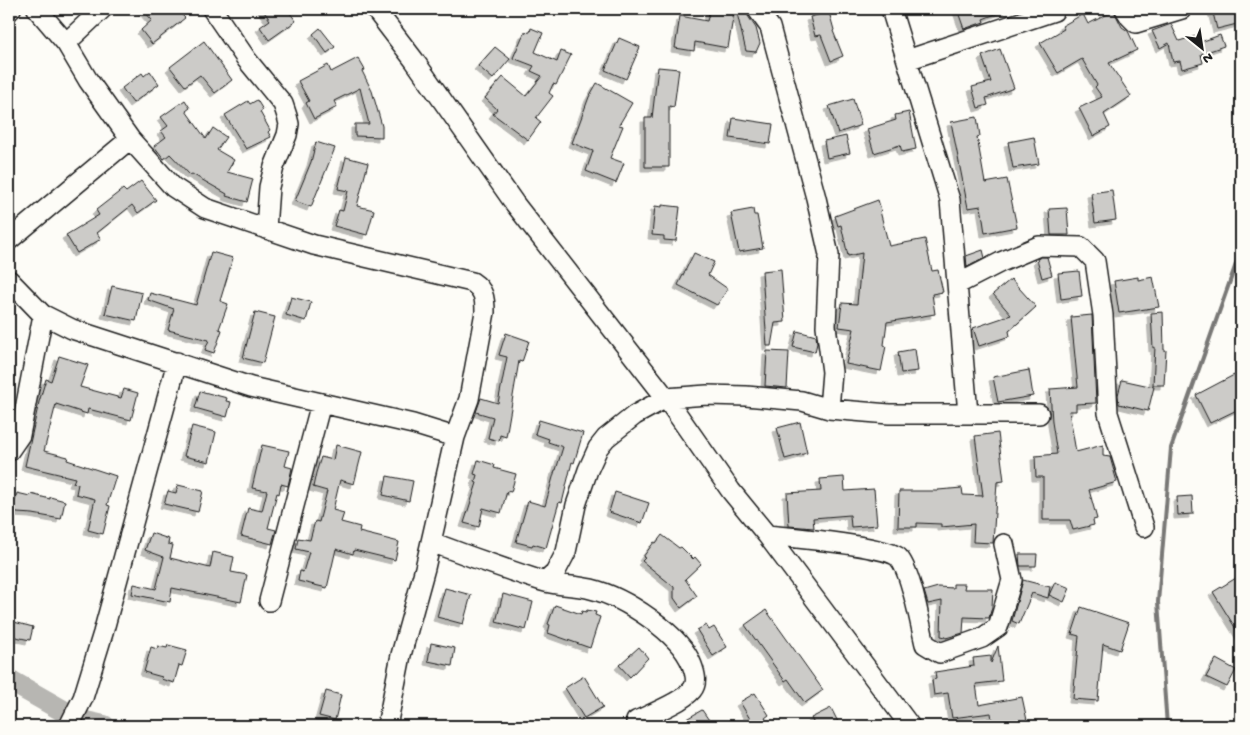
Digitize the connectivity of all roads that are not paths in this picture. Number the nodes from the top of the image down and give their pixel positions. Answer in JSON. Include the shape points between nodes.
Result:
{"nodes":[{"id":1,"x":37,"y":9,"type":"edge"},
{"id":2,"x":102,"y":9,"type":"edge"},
{"id":3,"x":212,"y":9,"type":"edge"},
{"id":4,"x":375,"y":9,"type":"edge"},
{"id":5,"x":757,"y":9,"type":"edge"},
{"id":6,"x":891,"y":9,"type":"edge"},
{"id":7,"x":1125,"y":9,"type":"edge"},
{"id":8,"x":1182,"y":9,"type":"edge"},
{"id":9,"x":1054,"y":11,"type":"dead end"},
{"id":10,"x":66,"y":43,"type":"junction"},
{"id":11,"x":907,"y":60,"type":"junction"},
{"id":12,"x":130,"y":139,"type":"junction"},
{"id":13,"x":266,"y":229,"type":"junction"},
{"id":14,"x":9,"y":240,"type":"edge"},
{"id":15,"x":9,"y":280,"type":"edge"},
{"id":16,"x":958,"y":284,"type":"junction"},
{"id":17,"x":43,"y":315,"type":"junction"},
{"id":18,"x":177,"y":362,"type":"junction"},
{"id":19,"x":666,"y":398,"type":"junction"},
{"id":20,"x":321,"y":403,"type":"junction"},
{"id":21,"x":829,"y":408,"type":"junction"},
{"id":22,"x":968,"y":414,"type":"junction"},
{"id":23,"x":1039,"y":414,"type":"dead end"},
{"id":24,"x":455,"y":437,"type":"junction"},
{"id":25,"x":9,"y":451,"type":"edge"},
{"id":26,"x":1144,"y":528,"type":"dead end"},
{"id":27,"x":767,"y":535,"type":"junction"},
{"id":28,"x":431,"y":542,"type":"junction"},
{"id":29,"x":1004,"y":544,"type":"dead end"},
{"id":30,"x":545,"y":582,"type":"junction"},
{"id":31,"x":269,"y":601,"type":"dead end"},
{"id":32,"x":636,"y":721,"type":"dead end"},
{"id":33,"x":68,"y":726,"type":"edge"},
{"id":34,"x":387,"y":726,"type":"edge"},
{"id":35,"x":910,"y":726,"type":"edge"}],
"edges":[{"from":1,"to":10,"type":"street"},
{"from":2,"to":10,"type":"street"},
{"from":3,"to":13,"type":"street","via":[[283,104],[289,124],[269,188]]},
{"from":4,"to":19,"type":"street","via":[[514,204]]},
{"from":5,"to":21,"type":"street","via":[[770,27],[829,255],[826,326],[832,372]]},
{"from":6,"to":11,"type":"street"},
{"from":7,"to":8,"type":"street","via":[[1136,23]]},
{"from":9,"to":11,"type":"street"},
{"from":10,"to":12,"type":"street"},
{"from":11,"to":16,"type":"street","via":[[950,200]]},
{"from":12,"to":13,"type":"street","via":[[172,187],[205,208]]},
{"from":12,"to":14,"type":"street"},
{"from":13,"to":24,"type":"street","via":[[314,245],[478,286],[485,298],[485,312],[469,399]]},
{"from":15,"to":17,"type":"street"},
{"from":16,"to":22,"type":"street"},
{"from":16,"to":26,"type":"street","via":[[1039,246],[1081,247],[1095,261],[1103,315],[1108,413]]},
{"from":17,"to":18,"type":"street","via":[[72,329]]},
{"from":17,"to":25,"type":"street","via":[[20,435]]},
{"from":18,"to":20,"type":"street","via":[[251,387]]},
{"from":18,"to":33,"type":"street","via":[[100,642],[83,698]]},
{"from":19,"to":21,"type":"street","via":[[746,396],[802,401]]},
{"from":19,"to":27,"type":"street"},
{"from":19,"to":30,"type":"street","via":[[635,415],[598,448],[576,505],[566,552],[555,573]]},
{"from":20,"to":24,"type":"street"},
{"from":20,"to":31,"type":"street"},
{"from":21,"to":22,"type":"street","via":[[889,414]]},
{"from":22,"to":23,"type":"street"},
{"from":24,"to":28,"type":"street"},
{"from":27,"to":29,"type":"street","via":[[878,549],[898,556],[908,574],[925,644],[940,653],[982,638],[998,627],[1012,580]]},
{"from":27,"to":35,"type":"street"},
{"from":28,"to":30,"type":"street"},
{"from":28,"to":34,"type":"street","via":[[401,655]]},
{"from":30,"to":32,"type":"street","via":[[592,590],[632,606],[686,653],[696,676],[692,691]]}]}
